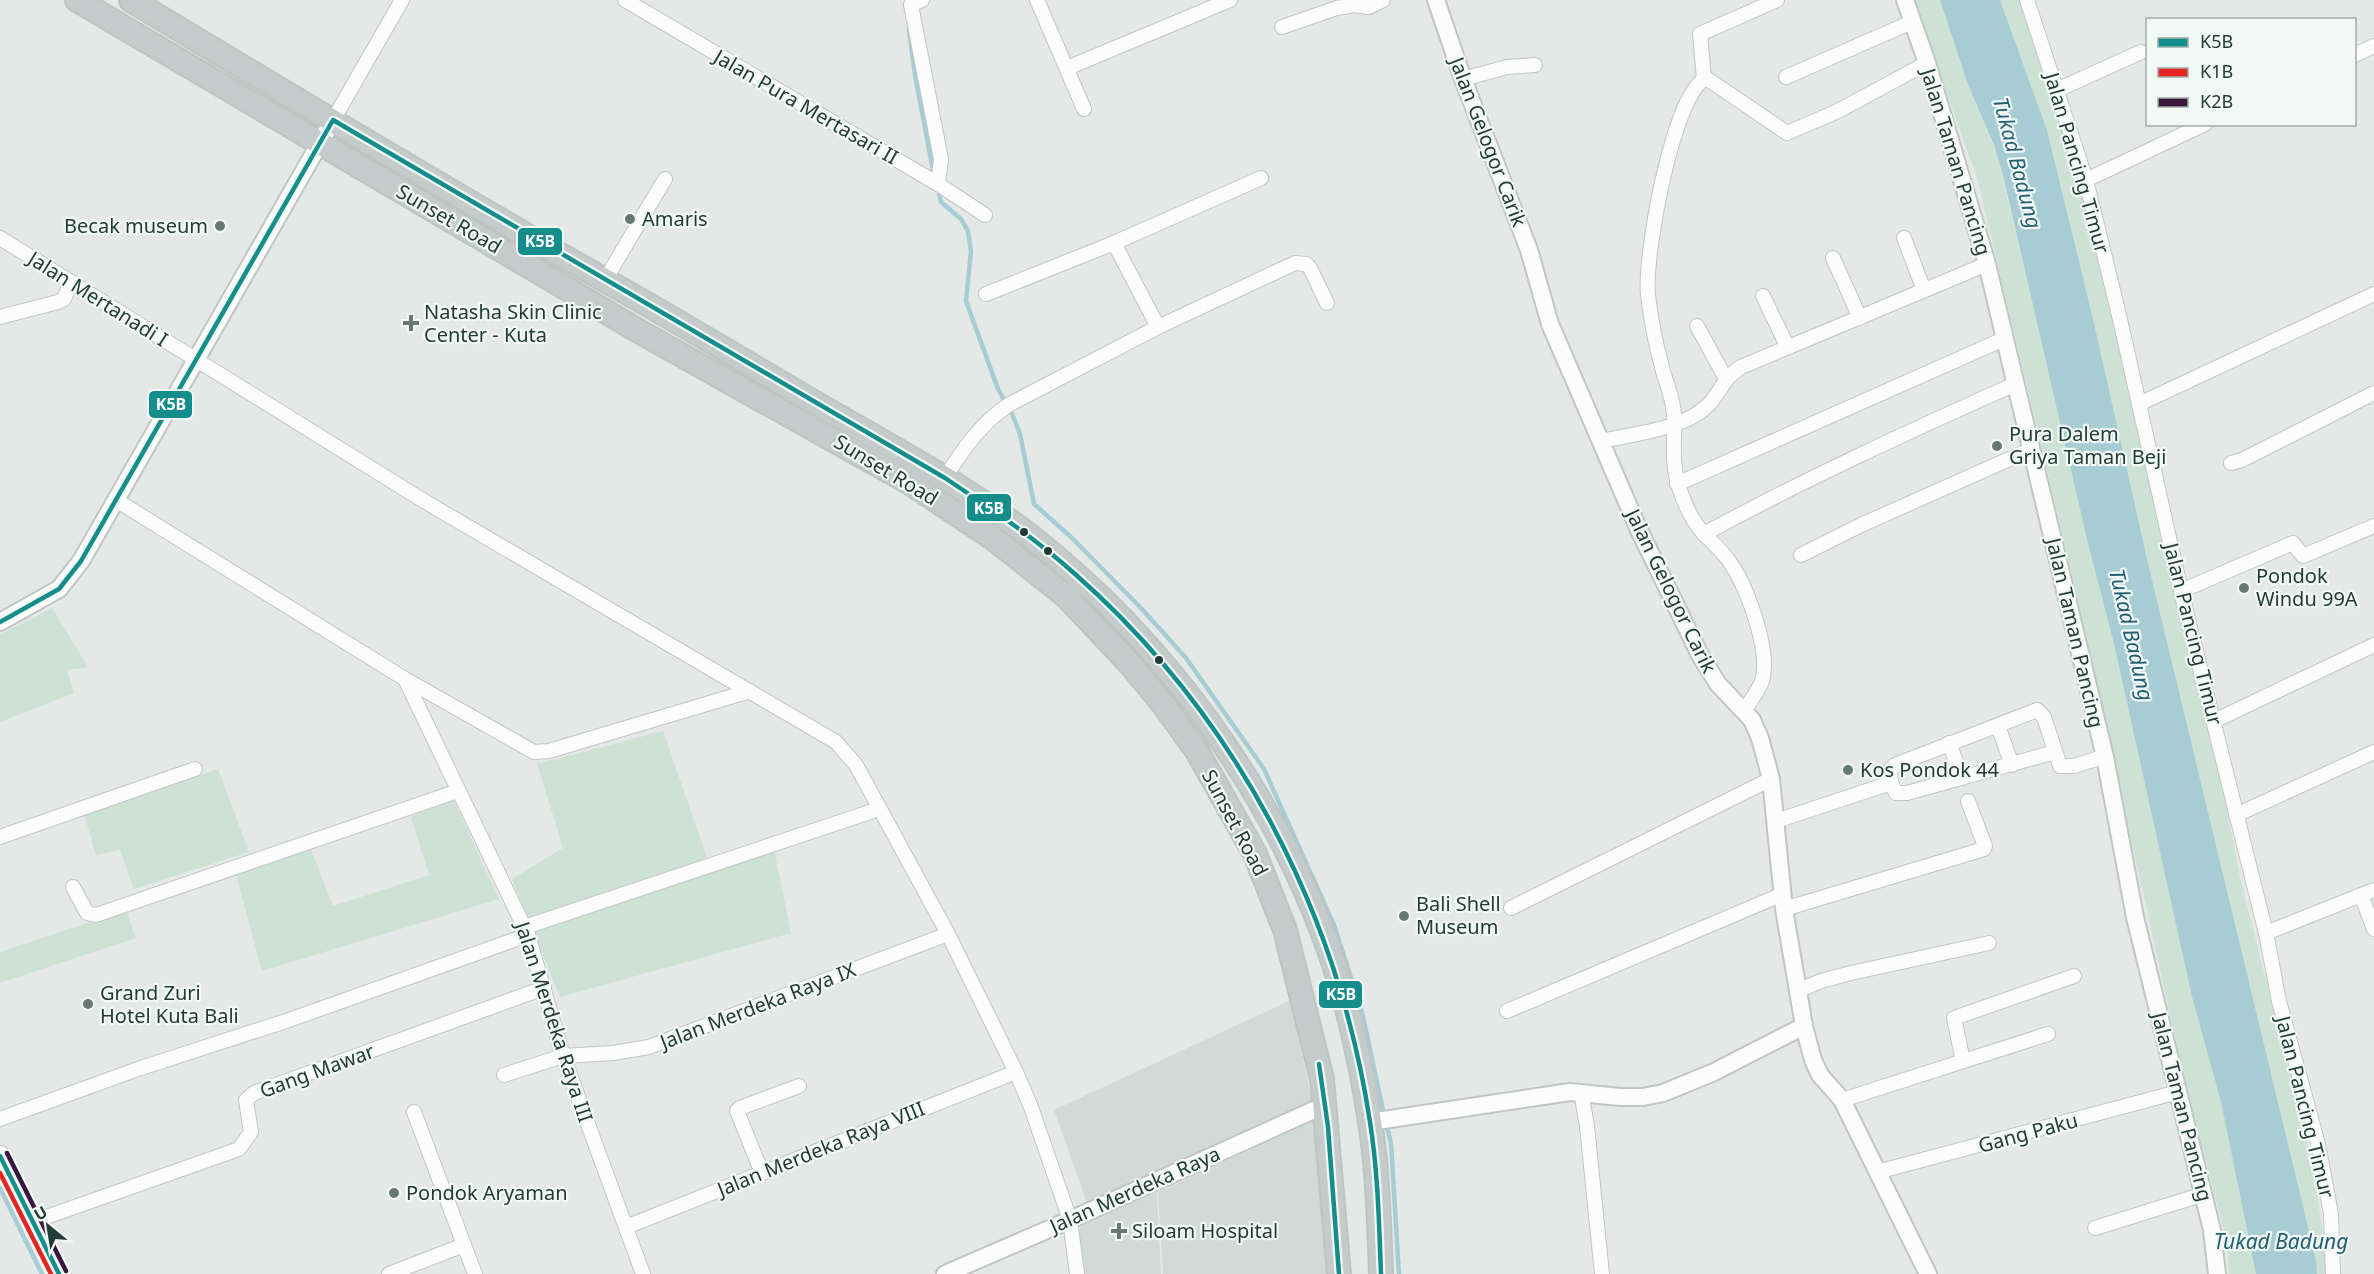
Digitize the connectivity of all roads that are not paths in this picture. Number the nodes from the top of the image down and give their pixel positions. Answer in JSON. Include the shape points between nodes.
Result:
{"nodes":[{"id":1,"x":77,"y":0,"type":"edge"},
{"id":2,"x":131,"y":0,"type":"edge"},
{"id":3,"x":402,"y":0,"type":"edge"},
{"id":4,"x":625,"y":0,"type":"edge"},
{"id":5,"x":921,"y":0,"type":"edge"},
{"id":6,"x":1037,"y":0,"type":"edge"},
{"id":7,"x":1230,"y":0,"type":"edge"},
{"id":8,"x":1383,"y":0,"type":"edge"},
{"id":9,"x":1436,"y":0,"type":"edge"},
{"id":10,"x":1777,"y":0,"type":"edge"},
{"id":11,"x":1905,"y":0,"type":"edge"},
{"id":12,"x":2027,"y":0,"type":"edge"},
{"id":13,"x":1912,"y":22,"type":"junction"},
{"id":14,"x":1281,"y":27,"type":"dead end"},
{"id":15,"x":2374,"y":46,"type":"edge"},
{"id":16,"x":2141,"y":52,"type":"dead end"},
{"id":17,"x":2356,"y":55,"type":"edge"},
{"id":18,"x":1927,"y":63,"type":"junction"},
{"id":19,"x":1535,"y":65,"type":"dead end"},
{"id":20,"x":1067,"y":68,"type":"junction"},
{"id":21,"x":1786,"y":77,"type":"dead end"},
{"id":22,"x":1463,"y":79,"type":"junction"},
{"id":23,"x":1704,"y":79,"type":"junction"},
{"id":24,"x":2057,"y":90,"type":"junction"},
{"id":25,"x":1084,"y":109,"type":"dead end"},
{"id":26,"x":333,"y":120,"type":"junction"},
{"id":27,"x":2201,"y":126,"type":"edge"},
{"id":28,"x":320,"y":143,"type":"junction"},
{"id":29,"x":1261,"y":178,"type":"dead end"},
{"id":30,"x":665,"y":179,"type":"dead end"},
{"id":31,"x":2086,"y":180,"type":"junction"},
{"id":32,"x":938,"y":184,"type":"junction"},
{"id":33,"x":985,"y":215,"type":"dead end"},
{"id":34,"x":0,"y":238,"type":"edge"},
{"id":35,"x":1904,"y":238,"type":"dead end"},
{"id":36,"x":1114,"y":243,"type":"junction"},
{"id":37,"x":1833,"y":258,"type":"dead end"},
{"id":38,"x":1987,"y":264,"type":"junction"},
{"id":39,"x":605,"y":280,"type":"junction"},
{"id":40,"x":71,"y":282,"type":"junction"},
{"id":41,"x":1924,"y":290,"type":"junction"},
{"id":42,"x":986,"y":294,"type":"dead end"},
{"id":43,"x":2374,"y":294,"type":"edge"},
{"id":44,"x":1763,"y":296,"type":"dead end"},
{"id":45,"x":1327,"y":303,"type":"dead end"},
{"id":46,"x":0,"y":317,"type":"edge"},
{"id":47,"x":1860,"y":318,"type":"junction"},
{"id":48,"x":1697,"y":326,"type":"dead end"},
{"id":49,"x":1158,"y":327,"type":"junction"},
{"id":50,"x":2004,"y":339,"type":"junction"},
{"id":51,"x":1787,"y":346,"type":"junction"},
{"id":52,"x":196,"y":361,"type":"junction"},
{"id":53,"x":1726,"y":379,"type":"junction"},
{"id":54,"x":2015,"y":384,"type":"junction"},
{"id":55,"x":2374,"y":393,"type":"edge"},
{"id":56,"x":2139,"y":404,"type":"junction"},
{"id":57,"x":1674,"y":424,"type":"junction"},
{"id":58,"x":1601,"y":441,"type":"junction"},
{"id":59,"x":2032,"y":449,"type":"junction"},
{"id":60,"x":2231,"y":463,"type":"dead end"},
{"id":61,"x":945,"y":478,"type":"junction"},
{"id":62,"x":1677,"y":484,"type":"junction"},
{"id":63,"x":116,"y":500,"type":"junction"},
{"id":64,"x":2374,"y":526,"type":"edge"},
{"id":65,"x":1704,"y":534,"type":"junction"},
{"id":66,"x":1801,"y":555,"type":"dead end"},
{"id":67,"x":2181,"y":591,"type":"junction"},
{"id":68,"x":0,"y":622,"type":"edge"},
{"id":69,"x":2374,"y":645,"type":"edge"},
{"id":70,"x":405,"y":678,"type":"junction"},
{"id":71,"x":750,"y":691,"type":"junction"},
{"id":72,"x":1744,"y":712,"type":"junction"},
{"id":73,"x":2214,"y":721,"type":"junction"},
{"id":74,"x":1998,"y":726,"type":"junction"},
{"id":75,"x":1949,"y":743,"type":"junction"},
{"id":76,"x":2055,"y":752,"type":"junction"},
{"id":77,"x":2374,"y":752,"type":"edge"},
{"id":78,"x":2096,"y":759,"type":"dead end"},
{"id":79,"x":2012,"y":765,"type":"junction"},
{"id":80,"x":195,"y":769,"type":"dead end"},
{"id":81,"x":1962,"y":778,"type":"junction"},
{"id":82,"x":1771,"y":779,"type":"junction"},
{"id":83,"x":1891,"y":783,"type":"junction"},
{"id":84,"x":458,"y":791,"type":"junction"},
{"id":85,"x":1968,"y":801,"type":"dead end"},
{"id":86,"x":879,"y":809,"type":"junction"},
{"id":87,"x":2236,"y":815,"type":"junction"},
{"id":88,"x":1776,"y":821,"type":"junction"},
{"id":89,"x":0,"y":837,"type":"edge"},
{"id":90,"x":73,"y":887,"type":"dead end"},
{"id":91,"x":2367,"y":893,"type":"edge"},
{"id":92,"x":1783,"y":901,"type":"junction"},
{"id":93,"x":1511,"y":908,"type":"dead end"},
{"id":94,"x":2374,"y":929,"type":"edge"},
{"id":95,"x":527,"y":931,"type":"junction"},
{"id":96,"x":2266,"y":933,"type":"junction"},
{"id":97,"x":948,"y":934,"type":"junction"},
{"id":98,"x":1989,"y":942,"type":"dead end"},
{"id":99,"x":2074,"y":976,"type":"dead end"},
{"id":100,"x":544,"y":988,"type":"junction"},
{"id":101,"x":1797,"y":991,"type":"junction"},
{"id":102,"x":1507,"y":1011,"type":"dead end"},
{"id":103,"x":1804,"y":1026,"type":"junction"},
{"id":104,"x":2048,"y":1034,"type":"dead end"},
{"id":105,"x":563,"y":1056,"type":"junction"},
{"id":106,"x":1963,"y":1061,"type":"junction"},
{"id":107,"x":1016,"y":1072,"type":"junction"},
{"id":108,"x":504,"y":1075,"type":"dead end"},
{"id":109,"x":799,"y":1086,"type":"dead end"},
{"id":110,"x":1581,"y":1092,"type":"junction"},
{"id":111,"x":2178,"y":1092,"type":"junction"},
{"id":112,"x":1842,"y":1100,"type":"junction"},
{"id":113,"x":1325,"y":1105,"type":"junction"},
{"id":114,"x":414,"y":1112,"type":"dead end"},
{"id":115,"x":0,"y":1119,"type":"edge"},
{"id":116,"x":1370,"y":1122,"type":"junction"},
{"id":117,"x":0,"y":1156,"type":"edge"},
{"id":118,"x":1877,"y":1172,"type":"junction"},
{"id":119,"x":762,"y":1173,"type":"junction"},
{"id":120,"x":2204,"y":1194,"type":"junction"},
{"id":121,"x":1070,"y":1220,"type":"junction"},
{"id":122,"x":32,"y":1222,"type":"junction"},
{"id":123,"x":626,"y":1227,"type":"junction"},
{"id":124,"x":2096,"y":1228,"type":"dead end"},
{"id":125,"x":464,"y":1245,"type":"junction"},
{"id":126,"x":59,"y":1274,"type":"edge"},
{"id":127,"x":389,"y":1274,"type":"edge"},
{"id":128,"x":475,"y":1274,"type":"edge"},
{"id":129,"x":643,"y":1274,"type":"edge"},
{"id":130,"x":945,"y":1274,"type":"edge"},
{"id":131,"x":1077,"y":1274,"type":"edge"},
{"id":132,"x":1340,"y":1274,"type":"edge"},
{"id":133,"x":1381,"y":1274,"type":"edge"},
{"id":134,"x":1602,"y":1274,"type":"edge"},
{"id":135,"x":1928,"y":1274,"type":"edge"},
{"id":136,"x":2217,"y":1274,"type":"edge"},
{"id":137,"x":2333,"y":1274,"type":"edge"}],
"edges":[{"from":1,"to":28,"type":"highway","name":"Sunset Road"},
{"from":2,"to":26,"type":"highway","name":"Sunset Road"},
{"from":3,"to":26,"type":"street"},
{"from":4,"to":32,"type":"street","name":"Jalan Pura Mertasari II"},
{"from":5,"to":32,"type":"street","via":[[911,5],[941,159]]},
{"from":6,"to":20,"type":"street"},
{"from":7,"to":20,"type":"street"},
{"from":8,"to":14,"type":"street","via":[[1369,7],[1337,8]]},
{"from":9,"to":22,"type":"street","name":"Jalan Gelogor Carik"},
{"from":10,"to":23,"type":"street","via":[[1700,34]]},
{"from":11,"to":13,"type":"street","name":"Jalan Taman Pancing"},
{"from":12,"to":24,"type":"street","name":"Jalan Pancing Timur"},
{"from":13,"to":18,"type":"street","name":"Jalan Taman Pancing"},
{"from":13,"to":21,"type":"street"},
{"from":15,"to":17,"type":"street"},
{"from":16,"to":24,"type":"street"},
{"from":18,"to":23,"type":"street","via":[[1838,111],[1785,133]]},
{"from":18,"to":38,"type":"street","name":"Jalan Taman Pancing"},
{"from":19,"to":22,"type":"street","via":[[1507,67]]},
{"from":20,"to":25,"type":"street"},
{"from":22,"to":58,"type":"street","name":"Jalan Gelogor Carik","via":[[1529,250],[1550,324]]},
{"from":23,"to":57,"type":"street","via":[[1686,105],[1675,133],[1651,238],[1649,302]]},
{"from":24,"to":31,"type":"street","name":"Jalan Pancing Timur"},
{"from":26,"to":28,"type":"street"},
{"from":26,"to":39,"type":"highway","name":"Sunset Road"},
{"from":27,"to":31,"type":"street"},
{"from":28,"to":52,"type":"street"},
{"from":28,"to":113,"type":"highway","name":"Sunset Road","via":[[642,333],[910,483],[994,539],[1066,596],[1163,704],[1197,751],[1249,840],[1285,930]]},
{"from":29,"to":36,"type":"street"},
{"from":30,"to":39,"type":"street"},
{"from":31,"to":56,"type":"street","name":"Jalan Pancing Timur"},
{"from":32,"to":33,"type":"street","name":"Jalan Pura Mertasari II"},
{"from":34,"to":40,"type":"street","name":"Jalan Mertanadi I"},
{"from":35,"to":41,"type":"street"},
{"from":36,"to":42,"type":"street"},
{"from":36,"to":49,"type":"street"},
{"from":37,"to":47,"type":"street"},
{"from":38,"to":41,"type":"street"},
{"from":38,"to":50,"type":"street","name":"Jalan Taman Pancing"},
{"from":39,"to":61,"type":"highway","name":"Sunset Road"},
{"from":40,"to":46,"type":"street","via":[[64,299],[58,302]]},
{"from":40,"to":52,"type":"street","name":"Jalan Mertanadi I"},
{"from":41,"to":47,"type":"street"},
{"from":43,"to":56,"type":"street"},
{"from":44,"to":51,"type":"street"},
{"from":45,"to":49,"type":"street","via":[[1310,268],[1301,262]]},
{"from":47,"to":51,"type":"street"},
{"from":48,"to":53,"type":"street"},
{"from":49,"to":61,"type":"street","via":[[993,415]]},
{"from":50,"to":54,"type":"street","name":"Jalan Taman Pancing"},
{"from":50,"to":62,"type":"street"},
{"from":51,"to":53,"type":"street","via":[[1741,367]]},
{"from":52,"to":63,"type":"street"},
{"from":52,"to":71,"type":"street","name":"Jalan Mertanadi I","via":[[434,507]]},
{"from":53,"to":57,"type":"street","via":[[1706,408]]},
{"from":54,"to":59,"type":"street","name":"Jalan Taman Pancing"},
{"from":54,"to":65,"type":"street","via":[[1760,503]]},
{"from":55,"to":60,"type":"street"},
{"from":56,"to":67,"type":"street","name":"Jalan Pancing Timur"},
{"from":57,"to":58,"type":"street"},
{"from":57,"to":62,"type":"street"},
{"from":58,"to":72,"type":"street","name":"Jalan Gelogor Carik","via":[[1691,639],[1718,684]]},
{"from":59,"to":66,"type":"street"},
{"from":59,"to":111,"type":"street","name":"Jalan Taman Pancing","via":[[2105,757],[2135,917]]},
{"from":61,"to":116,"type":"highway","name":"Sunset Road","via":[[1029,535],[1112,609],[1201,711],[1280,840],[1314,913],[1355,1043]]},
{"from":62,"to":65,"type":"street"},
{"from":63,"to":68,"type":"street","via":[[69,579],[59,589]]},
{"from":63,"to":70,"type":"street"},
{"from":64,"to":67,"type":"street","via":[[2306,555],[2301,555],[2293,543]]},
{"from":65,"to":72,"type":"street","via":[[1730,562],[1754,614],[1763,646],[1762,681]]},
{"from":67,"to":73,"type":"street","name":"Jalan Pancing Timur"},
{"from":69,"to":73,"type":"street"},
{"from":70,"to":71,"type":"street","via":[[527,749],[542,753]]},
{"from":70,"to":84,"type":"street","name":"Jalan Merdeka Raya III"},
{"from":71,"to":86,"type":"street","name":"Jalan Mertanadi I","via":[[836,742],[856,765]]},
{"from":72,"to":82,"type":"street","name":"Jalan Gelogor Carik","via":[[1760,738]]},
{"from":73,"to":87,"type":"street","name":"Jalan Pancing Timur"},
{"from":74,"to":75,"type":"street"},
{"from":74,"to":76,"type":"street","via":[[2037,710]]},
{"from":74,"to":79,"type":"street"},
{"from":75,"to":81,"type":"street"},
{"from":75,"to":83,"type":"street","via":[[1892,767]]},
{"from":76,"to":78,"type":"street","via":[[2060,766]]},
{"from":76,"to":79,"type":"street"},
{"from":77,"to":87,"type":"street"},
{"from":79,"to":81,"type":"street"},
{"from":80,"to":89,"type":"street"},
{"from":81,"to":83,"type":"street","via":[[1901,794]]},
{"from":82,"to":88,"type":"street","name":"Jalan Gelogor Carik"},
{"from":82,"to":93,"type":"street"},
{"from":83,"to":88,"type":"street"},
{"from":84,"to":90,"type":"street","via":[[96,915],[89,915],[83,908]]},
{"from":84,"to":95,"type":"street","name":"Jalan Merdeka Raya III"},
{"from":85,"to":92,"type":"street","via":[[1984,849]]},
{"from":86,"to":95,"type":"street"},
{"from":86,"to":97,"type":"street","name":"Jalan Mertanadi I"},
{"from":87,"to":96,"type":"street","name":"Jalan Pancing Timur"},
{"from":88,"to":92,"type":"street","name":"Jalan Gelogor Carik"},
{"from":91,"to":94,"type":"street"},
{"from":91,"to":96,"type":"street"},
{"from":92,"to":101,"type":"street","name":"Jalan Gelogor Carik"},
{"from":92,"to":102,"type":"street"},
{"from":95,"to":100,"type":"street","name":"Jalan Merdeka Raya III"},
{"from":95,"to":115,"type":"street","via":[[286,1021]]},
{"from":96,"to":137,"type":"street","name":"Jalan Pancing Timur","via":[[2279,1001],[2318,1144],[2331,1214]]},
{"from":97,"to":105,"type":"street","name":"Jalan Merdeka Raya IX","via":[[649,1047]]},
{"from":97,"to":107,"type":"street","name":"Jalan Mertanadi I"},
{"from":98,"to":101,"type":"street","via":[[1851,973]]},
{"from":99,"to":106,"type":"street","via":[[1954,1018]]},
{"from":100,"to":105,"type":"street","name":"Jalan Merdeka Raya III"},
{"from":100,"to":122,"type":"street","name":"Gang Mawar","via":[[254,1093],[246,1100],[251,1132],[244,1145],[234,1152]]},
{"from":101,"to":103,"type":"street","name":"Jalan Gelogor Carik"},
{"from":103,"to":110,"type":"street","via":[[1663,1093],[1620,1097]]},
{"from":103,"to":112,"type":"street","name":"Jalan Gelogor Carik","via":[[1816,1068]]},
{"from":104,"to":106,"type":"street"},
{"from":105,"to":108,"type":"street","name":"Jalan Merdeka Raya IX"},
{"from":105,"to":123,"type":"street","name":"Jalan Merdeka Raya III"},
{"from":106,"to":112,"type":"street"},
{"from":107,"to":119,"type":"street","name":"Jalan Merdeka Raya VIII"},
{"from":107,"to":121,"type":"street","name":"Jalan Mertanadi I"},
{"from":109,"to":119,"type":"street","via":[[738,1109]]},
{"from":110,"to":116,"type":"street"},
{"from":110,"to":134,"type":"street"},
{"from":111,"to":118,"type":"street","name":"Gang Paku"},
{"from":111,"to":120,"type":"street","name":"Jalan Taman Pancing"},
{"from":112,"to":118,"type":"street","name":"Jalan Gelogor Carik"},
{"from":113,"to":121,"type":"street","name":"Jalan Merdeka Raya"},
{"from":113,"to":132,"type":"highway","name":"Sunset Road"},
{"from":114,"to":125,"type":"street"},
{"from":116,"to":133,"type":"highway","name":"Sunset Road"},
{"from":117,"to":122,"type":"main road"},
{"from":118,"to":135,"type":"street","name":"Jalan Gelogor Carik"},
{"from":119,"to":123,"type":"street","name":"Jalan Merdeka Raya VIII"},
{"from":120,"to":124,"type":"street"},
{"from":120,"to":136,"type":"street","name":"Jalan Taman Pancing"},
{"from":121,"to":130,"type":"street","name":"Jalan Merdeka Raya"},
{"from":121,"to":131,"type":"street","name":"Jalan Mertanadi I"},
{"from":122,"to":126,"type":"main road"},
{"from":123,"to":129,"type":"street","name":"Jalan Merdeka Raya III"},
{"from":125,"to":127,"type":"street"},
{"from":125,"to":128,"type":"street"}]}
